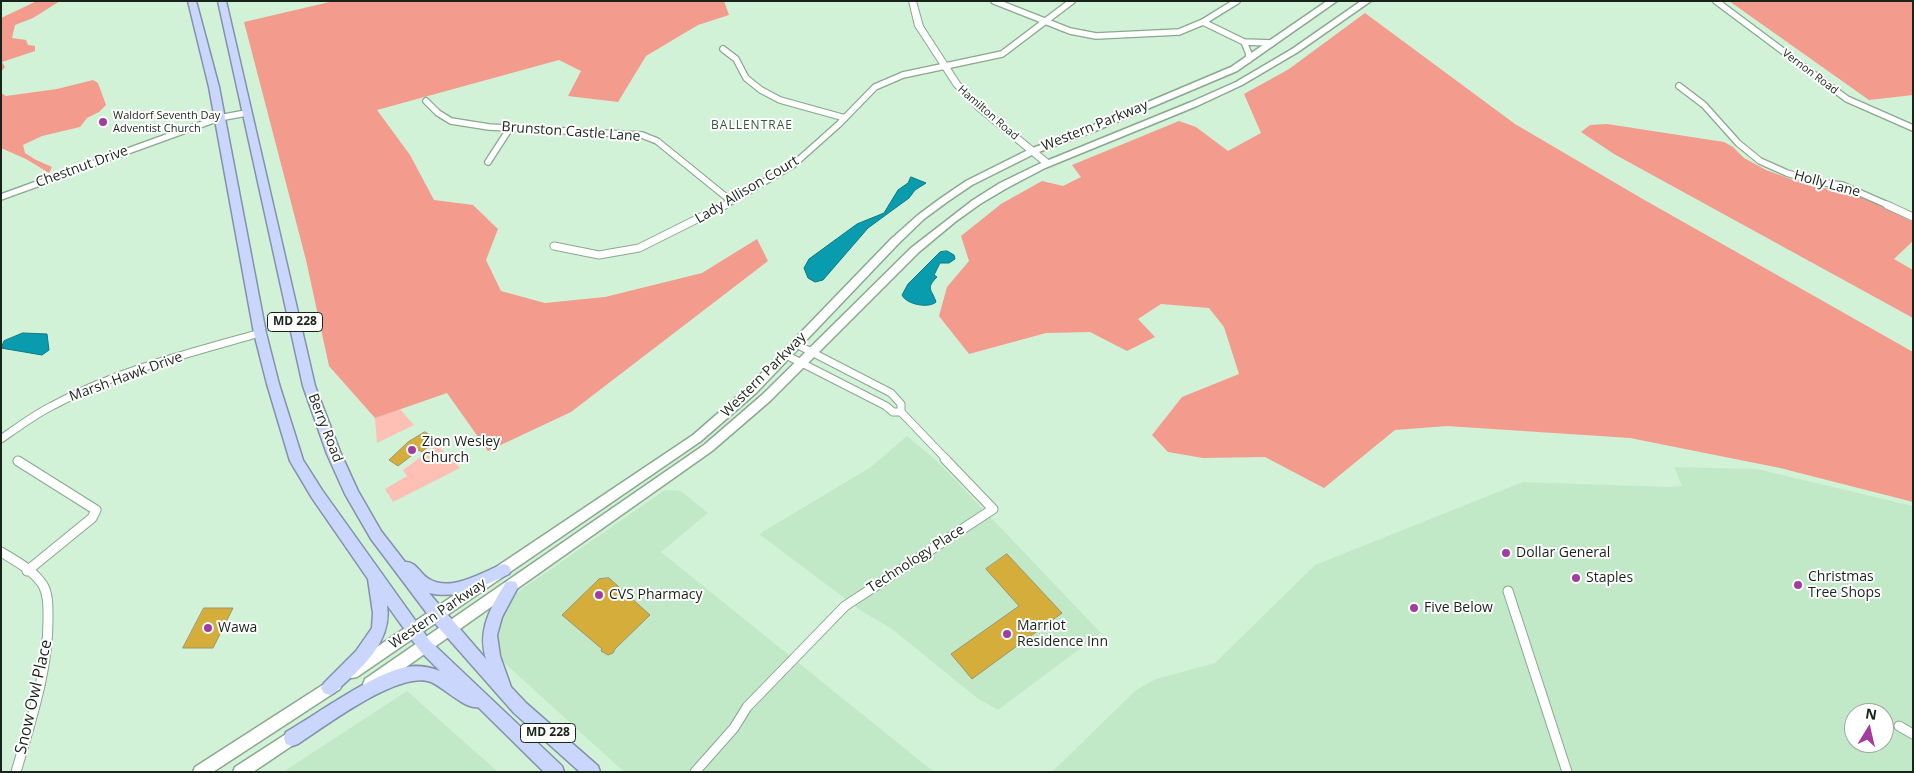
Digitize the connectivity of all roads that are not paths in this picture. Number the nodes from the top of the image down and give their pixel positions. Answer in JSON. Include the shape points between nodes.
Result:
{"nodes":[{"id":1,"x":192,"y":1,"type":"edge"},
{"id":2,"x":222,"y":1,"type":"edge"},
{"id":3,"x":912,"y":1,"type":"edge"},
{"id":4,"x":994,"y":1,"type":"edge"},
{"id":5,"x":1237,"y":1,"type":"edge"},
{"id":6,"x":1333,"y":1,"type":"edge"},
{"id":7,"x":1367,"y":1,"type":"edge"},
{"id":8,"x":1716,"y":1,"type":"edge"},
{"id":9,"x":1068,"y":2,"type":"edge"},
{"id":10,"x":1046,"y":22,"type":"junction"},
{"id":11,"x":1203,"y":22,"type":"junction"},
{"id":12,"x":1244,"y":42,"type":"junction"},
{"id":13,"x":1272,"y":43,"type":"junction"},
{"id":14,"x":723,"y":49,"type":"dead end"},
{"id":15,"x":1248,"y":60,"type":"junction"},
{"id":16,"x":945,"y":66,"type":"junction"},
{"id":17,"x":1679,"y":86,"type":"dead end"},
{"id":18,"x":426,"y":101,"type":"dead end"},
{"id":19,"x":246,"y":113,"type":"junction"},
{"id":20,"x":219,"y":118,"type":"junction"},
{"id":21,"x":845,"y":118,"type":"junction"},
{"id":22,"x":510,"y":128,"type":"junction"},
{"id":23,"x":1913,"y":128,"type":"edge"},
{"id":24,"x":1033,"y":151,"type":"junction"},
{"id":25,"x":488,"y":162,"type":"dead end"},
{"id":26,"x":1048,"y":164,"type":"junction"},
{"id":27,"x":1,"y":197,"type":"edge"},
{"id":28,"x":731,"y":201,"type":"junction"},
{"id":29,"x":1913,"y":218,"type":"edge"},
{"id":30,"x":554,"y":246,"type":"dead end"},
{"id":31,"x":260,"y":333,"type":"junction"},
{"id":32,"x":796,"y":344,"type":"junction"},
{"id":33,"x":812,"y":352,"type":"junction"},
{"id":34,"x":786,"y":355,"type":"junction"},
{"id":35,"x":801,"y":362,"type":"junction"},
{"id":36,"x":901,"y":412,"type":"junction"},
{"id":37,"x":1,"y":439,"type":"edge"},
{"id":38,"x":18,"y":461,"type":"dead end"},
{"id":39,"x":387,"y":551,"type":"junction"},
{"id":40,"x":1,"y":552,"type":"edge"},
{"id":41,"x":504,"y":570,"type":"junction"},
{"id":42,"x":27,"y":571,"type":"junction"},
{"id":43,"x":374,"y":575,"type":"junction"},
{"id":44,"x":511,"y":587,"type":"junction"},
{"id":45,"x":1508,"y":591,"type":"dead end"},
{"id":46,"x":436,"y":615,"type":"junction"},
{"id":47,"x":449,"y":629,"type":"junction"},
{"id":48,"x":413,"y":630,"type":"junction"},
{"id":49,"x":425,"y":646,"type":"junction"},
{"id":50,"x":329,"y":688,"type":"junction"},
{"id":51,"x":507,"y":693,"type":"junction"},
{"id":52,"x":496,"y":714,"type":"junction"},
{"id":53,"x":1899,"y":726,"type":"dead end"},
{"id":54,"x":1913,"y":734,"type":"edge"},
{"id":55,"x":292,"y":738,"type":"junction"},
{"id":56,"x":16,"y":772,"type":"edge"},
{"id":57,"x":200,"y":772,"type":"edge"},
{"id":58,"x":240,"y":772,"type":"edge"},
{"id":59,"x":556,"y":772,"type":"edge"},
{"id":60,"x":592,"y":772,"type":"edge"},
{"id":61,"x":695,"y":772,"type":"edge"},
{"id":62,"x":1567,"y":772,"type":"edge"}],
"edges":[{"from":1,"to":20,"type":"highway","number":"MD 228"},
{"from":2,"to":19,"type":"highway","name":"Berry Road","number":"MD 228"},
{"from":3,"to":16,"type":"street","name":"Hamilton Road","via":[[919,26]]},
{"from":4,"to":10,"type":"street"},
{"from":5,"to":11,"type":"street"},
{"from":6,"to":13,"type":"main road","name":"Western Parkway"},
{"from":7,"to":26,"type":"main road","name":"Western Parkway","via":[[1252,77]]},
{"from":8,"to":23,"type":"street","name":"Vernon Road","via":[[1847,99]]},
{"from":9,"to":10,"type":"street","name":"Lady Allison Court"},
{"from":10,"to":11,"type":"street","via":[[1096,36],[1179,32]]},
{"from":10,"to":16,"type":"street","name":"Lady Allison Court","via":[[1002,54]]},
{"from":11,"to":12,"type":"street"},
{"from":12,"to":13,"type":"street"},
{"from":12,"to":15,"type":"street"},
{"from":13,"to":15,"type":"main road","name":"Western Parkway"},
{"from":14,"to":21,"type":"street","via":[[736,58],[746,78],[761,90],[780,100]]},
{"from":15,"to":24,"type":"main road","name":"Western Parkway","via":[[1234,69]]},
{"from":16,"to":21,"type":"street","name":"Lady Allison Court","via":[[888,80],[874,87]]},
{"from":16,"to":24,"type":"street","name":"Hamilton Road","via":[[954,83],[969,98]]},
{"from":17,"to":29,"type":"street","name":"Holly Lane","via":[[1760,161],[1816,182],[1856,190]]},
{"from":18,"to":22,"type":"street","name":"Brunston Castle Lane","via":[[451,121]]},
{"from":19,"to":20,"type":"street","name":"Chestnut Drive"},
{"from":19,"to":39,"type":"highway","name":"Berry Road","number":"MD 228","via":[[309,386],[352,494]]},
{"from":20,"to":27,"type":"street","name":"Chestnut Drive"},
{"from":20,"to":31,"type":"highway","number":"MD 228"},
{"from":21,"to":28,"type":"street","name":"Lady Allison Court","via":[[793,165]]},
{"from":22,"to":25,"type":"street"},
{"from":22,"to":28,"type":"street","name":"Brunston Castle Lane","via":[[642,135],[657,141]]},
{"from":24,"to":26,"type":"street","name":"Hamilton Road"},
{"from":24,"to":32,"type":"main road","name":"Western Parkway","via":[[969,183],[921,217]]},
{"from":26,"to":33,"type":"main road","name":"Western Parkway","via":[[983,198],[941,226]]},
{"from":28,"to":30,"type":"street","name":"Lady Allison Court","via":[[639,248],[599,254]]},
{"from":31,"to":37,"type":"street","name":"Marsh Hawk Drive","via":[[140,370],[73,396],[51,406]]},
{"from":31,"to":43,"type":"highway","number":"MD 228","via":[[272,384],[297,461]]},
{"from":32,"to":33,"type":"street","name":"Technology Place"},
{"from":32,"to":34,"type":"main road","name":"Western Parkway"},
{"from":33,"to":35,"type":"main road","name":"Western Parkway"},
{"from":33,"to":36,"type":"street","name":"Technology Place","via":[[891,393],[902,404]]},
{"from":34,"to":35,"type":"street","name":"Technology Place"},
{"from":34,"to":41,"type":"main road","name":"Western Parkway","via":[[746,396],[697,438]]},
{"from":35,"to":36,"type":"street","name":"Technology Place","via":[[893,412]]},
{"from":35,"to":44,"type":"main road","name":"Western Parkway","via":[[708,448]]},
{"from":36,"to":61,"type":"street","name":"Technology Place","via":[[993,509],[846,606],[747,707],[734,728]]},
{"from":38,"to":42,"type":"street","via":[[96,510],[92,518]]},
{"from":39,"to":41,"type":"highway","via":[[427,585],[438,588],[467,586]]},
{"from":39,"to":46,"type":"highway","name":"Berry Road","number":"MD 228"},
{"from":40,"to":42,"type":"street","name":"Snow Owl Place"},
{"from":41,"to":46,"type":"main road","name":"Western Parkway"},
{"from":42,"to":56,"type":"street","name":"Snow Owl Place","via":[[36,577],[46,592],[50,633],[39,690]]},
{"from":43,"to":48,"type":"highway","number":"MD 228"},
{"from":43,"to":50,"type":"highway","via":[[380,628],[358,659]]},
{"from":44,"to":47,"type":"main road","name":"Western Parkway"},
{"from":44,"to":51,"type":"highway","via":[[493,618],[489,641],[490,652]]},
{"from":45,"to":62,"type":"street"},
{"from":46,"to":47,"type":"highway","name":"Berry Road","number":"MD 228"},
{"from":46,"to":48,"type":"main road","name":"Western Parkway"},
{"from":47,"to":49,"type":"main road","name":"Western Parkway"},
{"from":47,"to":51,"type":"highway","name":"Berry Road","number":"MD 228"},
{"from":48,"to":49,"type":"highway","number":"MD 228"},
{"from":48,"to":50,"type":"main road","name":"Western Parkway"},
{"from":49,"to":52,"type":"highway","number":"MD 228"},
{"from":49,"to":55,"type":"main road","name":"Western Parkway"},
{"from":50,"to":57,"type":"main road","name":"Western Parkway"},
{"from":51,"to":60,"type":"highway","name":"Berry Road","number":"MD 228"},
{"from":52,"to":55,"type":"highway","via":[[437,677],[407,674],[382,683]]},
{"from":52,"to":59,"type":"highway","number":"MD 228"},
{"from":53,"to":54,"type":"street"},
{"from":55,"to":58,"type":"main road","name":"Western Parkway"}]}
